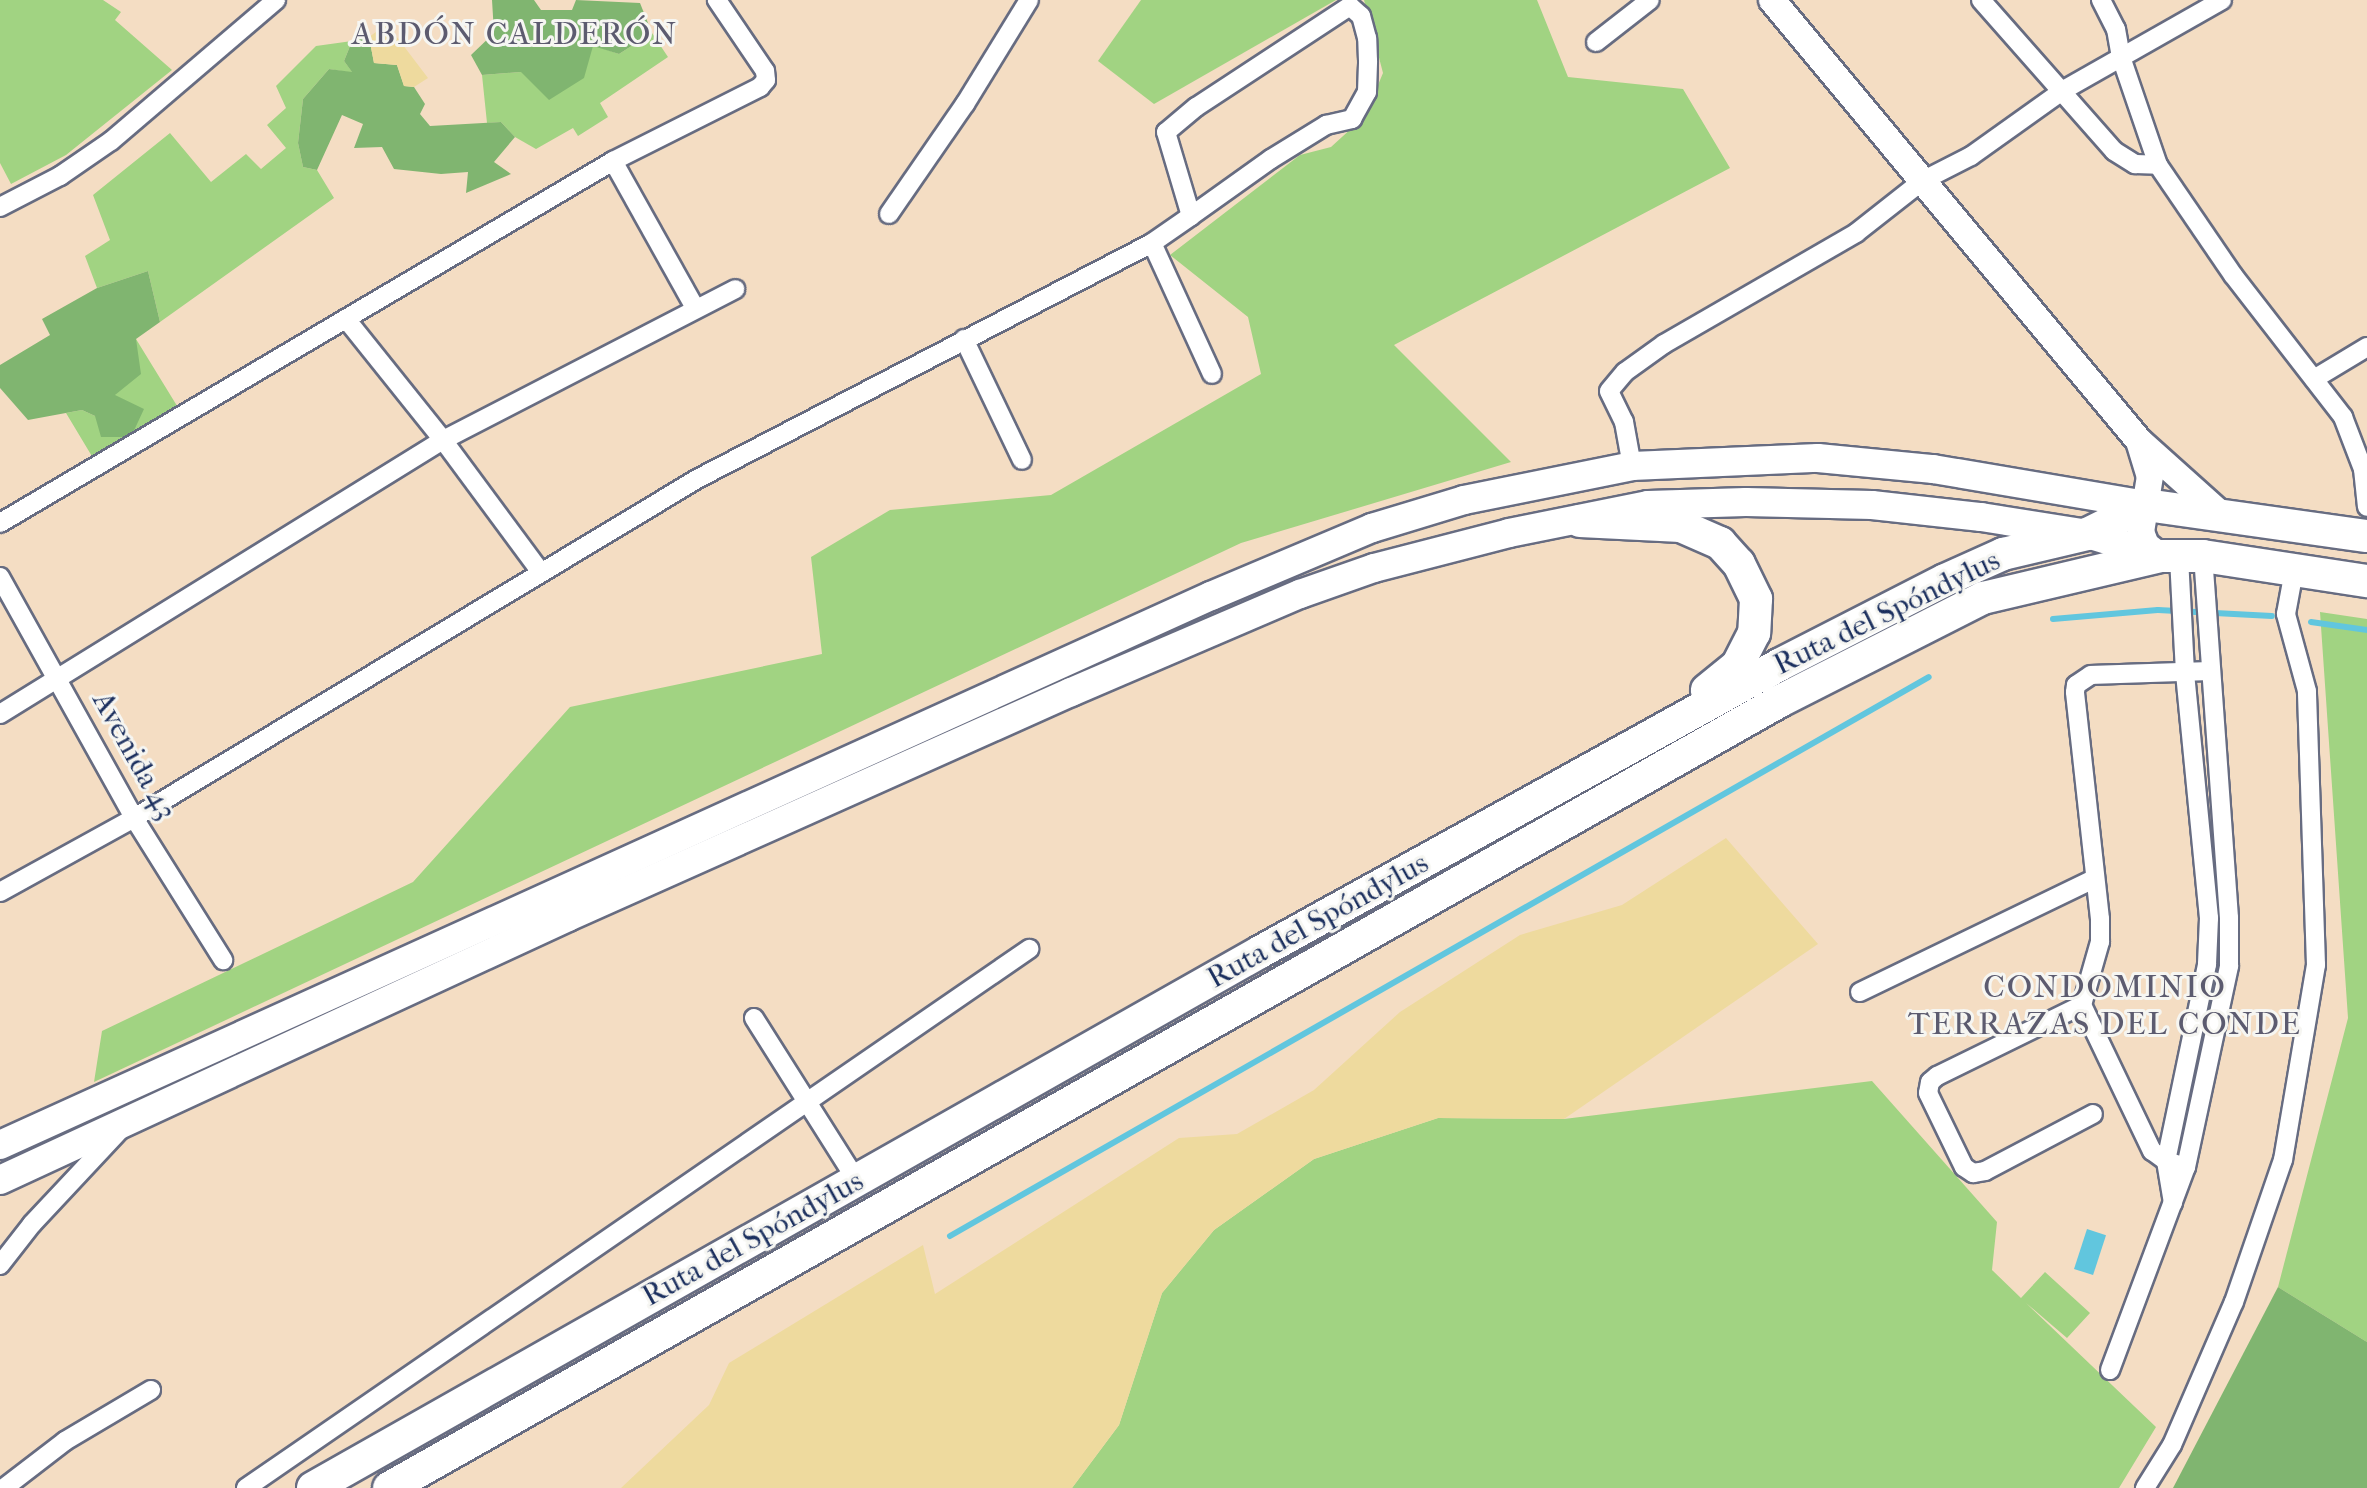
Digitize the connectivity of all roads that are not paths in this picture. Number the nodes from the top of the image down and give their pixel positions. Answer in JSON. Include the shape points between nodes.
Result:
{"nodes":[{"id":1,"x":276,"y":0,"type":"edge"},
{"id":2,"x":717,"y":0,"type":"edge"},
{"id":3,"x":1029,"y":0,"type":"edge"},
{"id":4,"x":1650,"y":0,"type":"edge"},
{"id":5,"x":1981,"y":0,"type":"edge"},
{"id":6,"x":2101,"y":0,"type":"edge"},
{"id":7,"x":2222,"y":0,"type":"edge"},
{"id":8,"x":1783,"y":4,"type":"edge"},
{"id":9,"x":1596,"y":42,"type":"dead end"},
{"id":10,"x":2121,"y":57,"type":"junction"},
{"id":11,"x":2062,"y":91,"type":"junction"},
{"id":12,"x":613,"y":161,"type":"junction"},
{"id":13,"x":2158,"y":165,"type":"junction"},
{"id":14,"x":1922,"y":181,"type":"junction"},
{"id":15,"x":0,"y":207,"type":"edge"},
{"id":16,"x":889,"y":214,"type":"dead end"},
{"id":17,"x":1191,"y":216,"type":"junction"},
{"id":18,"x":1152,"y":243,"type":"junction"},
{"id":19,"x":735,"y":289,"type":"dead end"},
{"id":20,"x":695,"y":308,"type":"junction"},
{"id":21,"x":346,"y":319,"type":"junction"},
{"id":22,"x":964,"y":339,"type":"junction"},
{"id":23,"x":2367,"y":347,"type":"edge"},
{"id":24,"x":1212,"y":374,"type":"dead end"},
{"id":25,"x":2314,"y":379,"type":"junction"},
{"id":26,"x":443,"y":440,"type":"junction"},
{"id":27,"x":2139,"y":441,"type":"junction"},
{"id":28,"x":1022,"y":460,"type":"dead end"},
{"id":29,"x":1632,"y":466,"type":"junction"},
{"id":30,"x":2146,"y":505,"type":"junction"},
{"id":31,"x":2367,"y":507,"type":"edge"},
{"id":32,"x":2223,"y":516,"type":"junction"},
{"id":33,"x":1580,"y":521,"type":"junction"},
{"id":34,"x":0,"y":523,"type":"edge"},
{"id":35,"x":2087,"y":534,"type":"junction"},
{"id":36,"x":2367,"y":536,"type":"edge"},
{"id":37,"x":2181,"y":556,"type":"junction"},
{"id":38,"x":540,"y":571,"type":"junction"},
{"id":39,"x":2294,"y":571,"type":"junction"},
{"id":40,"x":0,"y":577,"type":"edge"},
{"id":41,"x":2367,"y":581,"type":"edge"},
{"id":42,"x":2209,"y":671,"type":"junction"},
{"id":43,"x":2185,"y":672,"type":"junction"},
{"id":44,"x":59,"y":678,"type":"junction"},
{"id":45,"x":0,"y":714,"type":"edge"},
{"id":46,"x":1639,"y":745,"type":"junction"},
{"id":47,"x":2216,"y":775,"type":"junction"},
{"id":48,"x":2194,"y":777,"type":"junction"},
{"id":49,"x":134,"y":818,"type":"junction"},
{"id":50,"x":2224,"y":874,"type":"junction"},
{"id":51,"x":2205,"y":877,"type":"junction"},
{"id":52,"x":2094,"y":879,"type":"junction"},
{"id":53,"x":0,"y":892,"type":"edge"},
{"id":54,"x":1029,"y":949,"type":"dead end"},
{"id":55,"x":223,"y":960,"type":"dead end"},
{"id":56,"x":2207,"y":964,"type":"junction"},
{"id":57,"x":2229,"y":966,"type":"junction"},
{"id":58,"x":1860,"y":992,"type":"dead end"},
{"id":59,"x":2082,"y":1005,"type":"junction"},
{"id":60,"x":754,"y":1018,"type":"dead end"},
{"id":61,"x":807,"y":1101,"type":"junction"},
{"id":62,"x":2093,"y":1114,"type":"dead end"},
{"id":63,"x":130,"y":1119,"type":"junction"},
{"id":64,"x":0,"y":1145,"type":"edge"},
{"id":65,"x":2166,"y":1161,"type":"junction"},
{"id":66,"x":2186,"y":1167,"type":"junction"},
{"id":67,"x":0,"y":1180,"type":"edge"},
{"id":68,"x":857,"y":1181,"type":"junction"},
{"id":69,"x":2174,"y":1206,"type":"junction"},
{"id":70,"x":0,"y":1265,"type":"edge"},
{"id":71,"x":2110,"y":1370,"type":"dead end"},
{"id":72,"x":151,"y":1390,"type":"dead end"},
{"id":73,"x":4,"y":1488,"type":"edge"},
{"id":74,"x":246,"y":1488,"type":"edge"},
{"id":75,"x":313,"y":1488,"type":"edge"},
{"id":76,"x":389,"y":1488,"type":"edge"},
{"id":77,"x":2145,"y":1488,"type":"edge"}],
"edges":[{"from":1,"to":15,"type":"street","via":[[111,141],[60,176]]},
{"from":2,"to":12,"type":"street","via":[[766,80]]},
{"from":3,"to":16,"type":"street"},
{"from":4,"to":9,"type":"street"},
{"from":5,"to":11,"type":"street"},
{"from":6,"to":10,"type":"street","via":[[2116,29]]},
{"from":7,"to":10,"type":"street"},
{"from":8,"to":14,"type":"street"},
{"from":10,"to":11,"type":"street"},
{"from":10,"to":13,"type":"street"},
{"from":11,"to":13,"type":"street","via":[[2125,160]]},
{"from":11,"to":14,"type":"street","via":[[1971,156]]},
{"from":12,"to":20,"type":"street"},
{"from":12,"to":21,"type":"street"},
{"from":13,"to":25,"type":"street","via":[[2233,275]]},
{"from":14,"to":27,"type":"street"},
{"from":14,"to":29,"type":"street","via":[[1856,233],[1625,372],[1609,391],[1624,422]]},
{"from":17,"to":17,"type":"street","via":[[1326,125],[1352,119],[1367,92],[1368,61],[1361,16],[1350,6],[1166,132]]},
{"from":17,"to":18,"type":"street"},
{"from":18,"to":22,"type":"street"},
{"from":18,"to":24,"type":"street"},
{"from":19,"to":20,"type":"street"},
{"from":20,"to":26,"type":"street"},
{"from":21,"to":26,"type":"street"},
{"from":21,"to":34,"type":"street"},
{"from":22,"to":28,"type":"street"},
{"from":22,"to":38,"type":"street","via":[[697,479]]},
{"from":23,"to":25,"type":"street"},
{"from":25,"to":31,"type":"street","via":[[2343,417],[2363,469]]},
{"from":26,"to":38,"type":"street"},
{"from":26,"to":44,"type":"street"},
{"from":27,"to":30,"type":"street","via":[[2150,476]]},
{"from":27,"to":32,"type":"street"},
{"from":29,"to":30,"type":"main road","via":[[1818,458],[1933,469]]},
{"from":29,"to":64,"type":"main road","via":[[1464,500],[1372,528],[652,847]]},
{"from":30,"to":32,"type":"highway"},
{"from":30,"to":35,"type":"highway","name":"Ruta del Spóndylus"},
{"from":30,"to":37,"type":"street","via":[[2143,540]]},
{"from":32,"to":36,"type":"highway"},
{"from":33,"to":35,"type":"main road","via":[[1648,505],[1809,502],[1981,517]]},
{"from":33,"to":46,"type":"highway","via":[[1681,526],[1701,532],[1732,555],[1756,599],[1754,633],[1738,665]]},
{"from":33,"to":63,"type":"main road","via":[[1433,551],[1287,599],[568,917]]},
{"from":35,"to":37,"type":"main road"},
{"from":35,"to":46,"type":"highway","name":"Ruta del Spóndylus","via":[[2003,554],[1945,580]]},
{"from":37,"to":39,"type":"highway","name":"Ruta del Spóndylus"},
{"from":37,"to":42,"type":"street","via":[[2205,596]]},
{"from":37,"to":43,"type":"street"},
{"from":37,"to":76,"type":"highway","name":"Ruta del Spóndylus","via":[[1983,598],[1850,664]]},
{"from":38,"to":49,"type":"street"},
{"from":39,"to":41,"type":"highway","name":"Ruta del Spóndylus"},
{"from":39,"to":77,"type":"street","via":[[2286,614],[2307,691],[2316,965],[2283,1160],[2234,1302],[2172,1445]]},
{"from":40,"to":44,"type":"street","name":"Avenida 43"},
{"from":42,"to":43,"type":"street"},
{"from":42,"to":47,"type":"street"},
{"from":43,"to":48,"type":"street"},
{"from":43,"to":52,"type":"street","via":[[2091,675],[2076,685]]},
{"from":44,"to":45,"type":"street"},
{"from":44,"to":49,"type":"street","name":"Avenida 43"},
{"from":46,"to":68,"type":"highway","name":"Ruta del Spóndylus"},
{"from":47,"to":48,"type":"street"},
{"from":47,"to":50,"type":"street"},
{"from":48,"to":51,"type":"street"},
{"from":49,"to":53,"type":"street"},
{"from":49,"to":55,"type":"street","name":"Avenida 43"},
{"from":50,"to":51,"type":"street"},
{"from":50,"to":57,"type":"street"},
{"from":51,"to":56,"type":"street"},
{"from":52,"to":58,"type":"street"},
{"from":52,"to":59,"type":"street","via":[[2100,942]]},
{"from":54,"to":61,"type":"street"},
{"from":56,"to":57,"type":"street"},
{"from":56,"to":65,"type":"street"},
{"from":57,"to":66,"type":"street"},
{"from":59,"to":62,"type":"street","via":[[1937,1076],[1928,1093],[1964,1167],[1973,1173]]},
{"from":59,"to":65,"type":"street","via":[[2152,1151]]},
{"from":60,"to":61,"type":"street"},
{"from":61,"to":68,"type":"street"},
{"from":61,"to":74,"type":"street"},
{"from":63,"to":67,"type":"main road"},
{"from":63,"to":70,"type":"street"},
{"from":65,"to":66,"type":"street"},
{"from":65,"to":69,"type":"street"},
{"from":66,"to":69,"type":"street"},
{"from":68,"to":75,"type":"highway","name":"Ruta del Spóndylus"},
{"from":69,"to":71,"type":"street"},
{"from":72,"to":73,"type":"street","via":[[65,1441]]}]}
